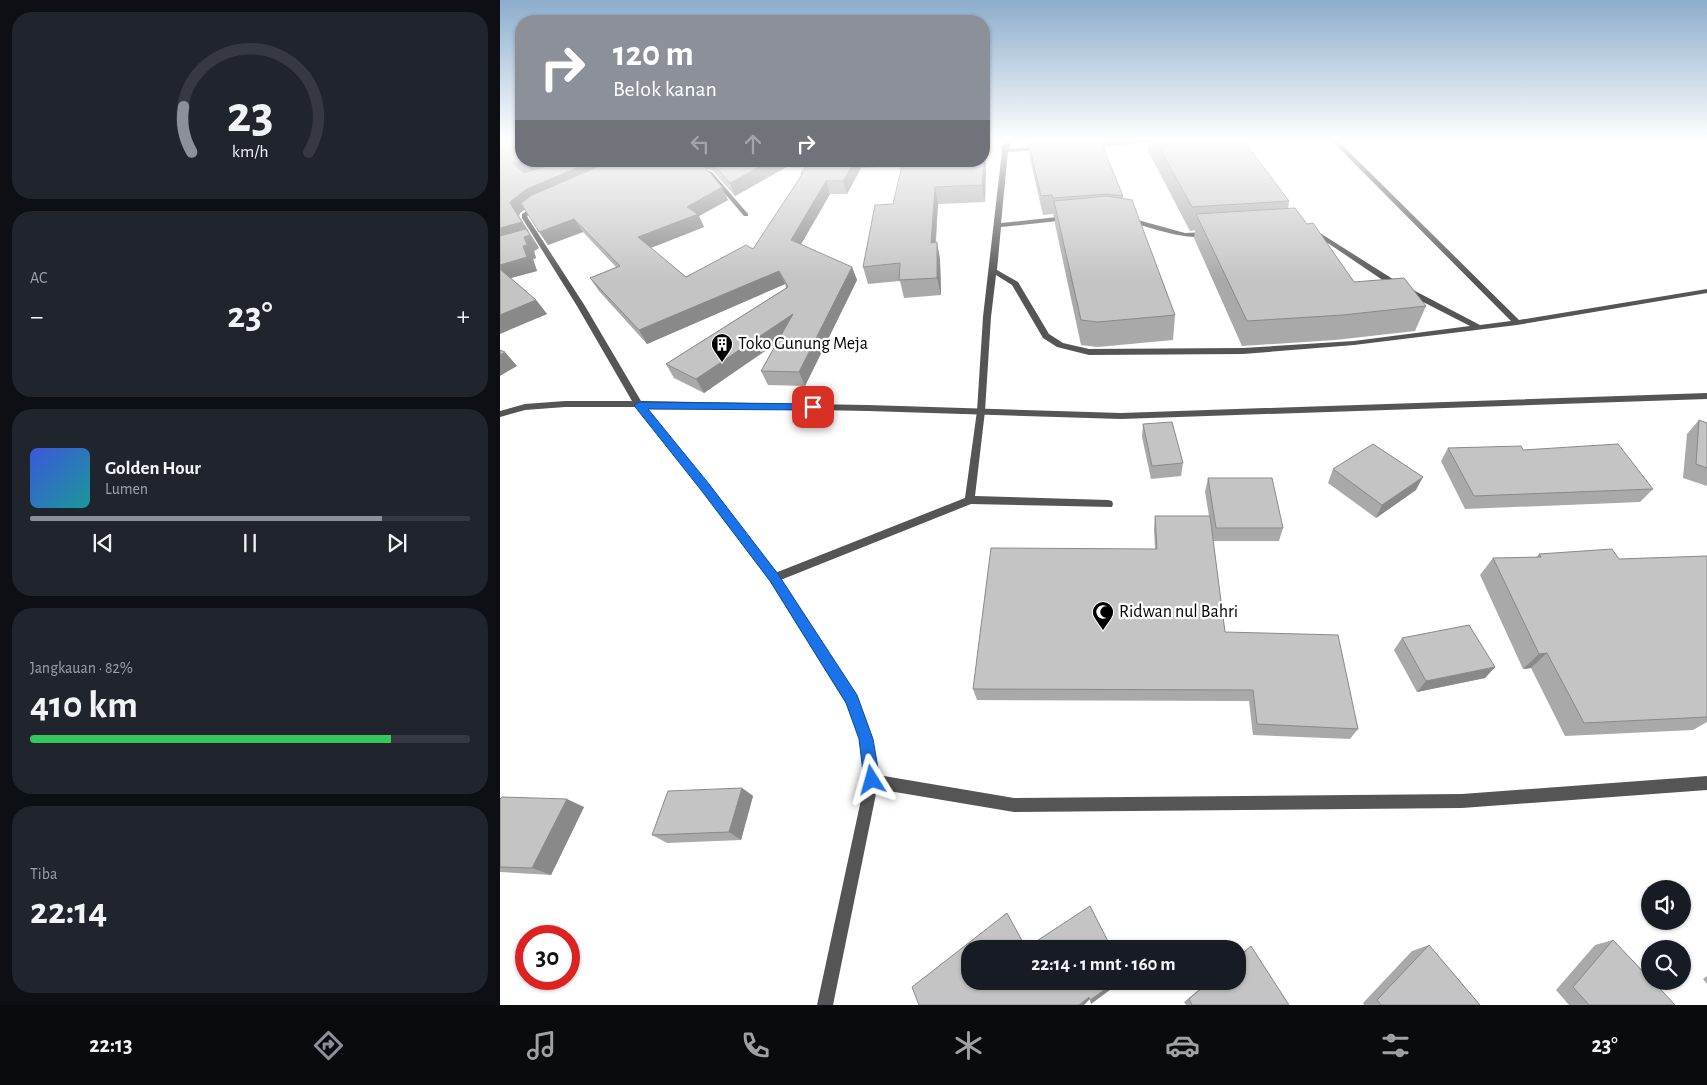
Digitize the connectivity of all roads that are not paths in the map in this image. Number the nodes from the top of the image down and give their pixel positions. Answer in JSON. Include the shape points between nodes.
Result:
{"nodes":[{"id":1,"x":722,"y":187,"type":"edge"},
{"id":2,"x":1002,"y":187,"type":"edge"},
{"id":3,"x":1381,"y":187,"type":"edge"},
{"id":4,"x":547,"y":201,"type":"edge"},
{"id":5,"x":746,"y":216,"type":"dead end"},
{"id":6,"x":1071,"y":218,"type":"edge"},
{"id":7,"x":1116,"y":218,"type":"edge"},
{"id":8,"x":998,"y":225,"type":"junction"},
{"id":9,"x":1308,"y":227,"type":"edge"},
{"id":10,"x":1219,"y":234,"type":"edge"},
{"id":11,"x":538,"y":237,"type":"junction"},
{"id":12,"x":529,"y":240,"type":"edge"},
{"id":13,"x":994,"y":271,"type":"junction"},
{"id":14,"x":1707,"y":291,"type":"edge"},
{"id":15,"x":1517,"y":324,"type":"junction"},
{"id":16,"x":1479,"y":328,"type":"junction"},
{"id":17,"x":1707,"y":396,"type":"edge"},
{"id":18,"x":639,"y":405,"type":"junction"},
{"id":19,"x":981,"y":411,"type":"junction"},
{"id":20,"x":500,"y":414,"type":"edge"},
{"id":21,"x":970,"y":500,"type":"junction"},
{"id":22,"x":1108,"y":504,"type":"dead end"},
{"id":23,"x":774,"y":578,"type":"junction"},
{"id":24,"x":872,"y":780,"type":"junction"},
{"id":25,"x":1707,"y":783,"type":"edge"},
{"id":26,"x":825,"y":1005,"type":"edge"}],
"edges":[{"from":1,"to":5,"type":"street"},
{"from":2,"to":8,"type":"street"},
{"from":3,"to":15,"type":"street"},
{"from":4,"to":11,"type":"street","via":[[524,216]]},
{"from":6,"to":8,"type":"street"},
{"from":7,"to":10,"type":"street","via":[[1185,234]]},
{"from":8,"to":13,"type":"street"},
{"from":9,"to":16,"type":"street","via":[[1392,283]]},
{"from":11,"to":12,"type":"street"},
{"from":11,"to":18,"type":"street"},
{"from":13,"to":16,"type":"street","via":[[1014,284],[1046,336],[1065,347],[1089,352],[1243,351],[1364,342]]},
{"from":13,"to":19,"type":"street","via":[[987,317]]},
{"from":14,"to":15,"type":"street"},
{"from":15,"to":16,"type":"street"},
{"from":17,"to":19,"type":"street","via":[[1121,416]]},
{"from":18,"to":19,"type":"street"},
{"from":18,"to":20,"type":"street","via":[[557,404],[525,407]]},
{"from":18,"to":23,"type":"street"},
{"from":19,"to":21,"type":"street"},
{"from":21,"to":22,"type":"street"},
{"from":21,"to":23,"type":"street"},
{"from":23,"to":24,"type":"street","via":[[852,700],[866,739]]},
{"from":24,"to":25,"type":"street","via":[[1014,805],[1462,801]]},
{"from":24,"to":26,"type":"street"}]}
